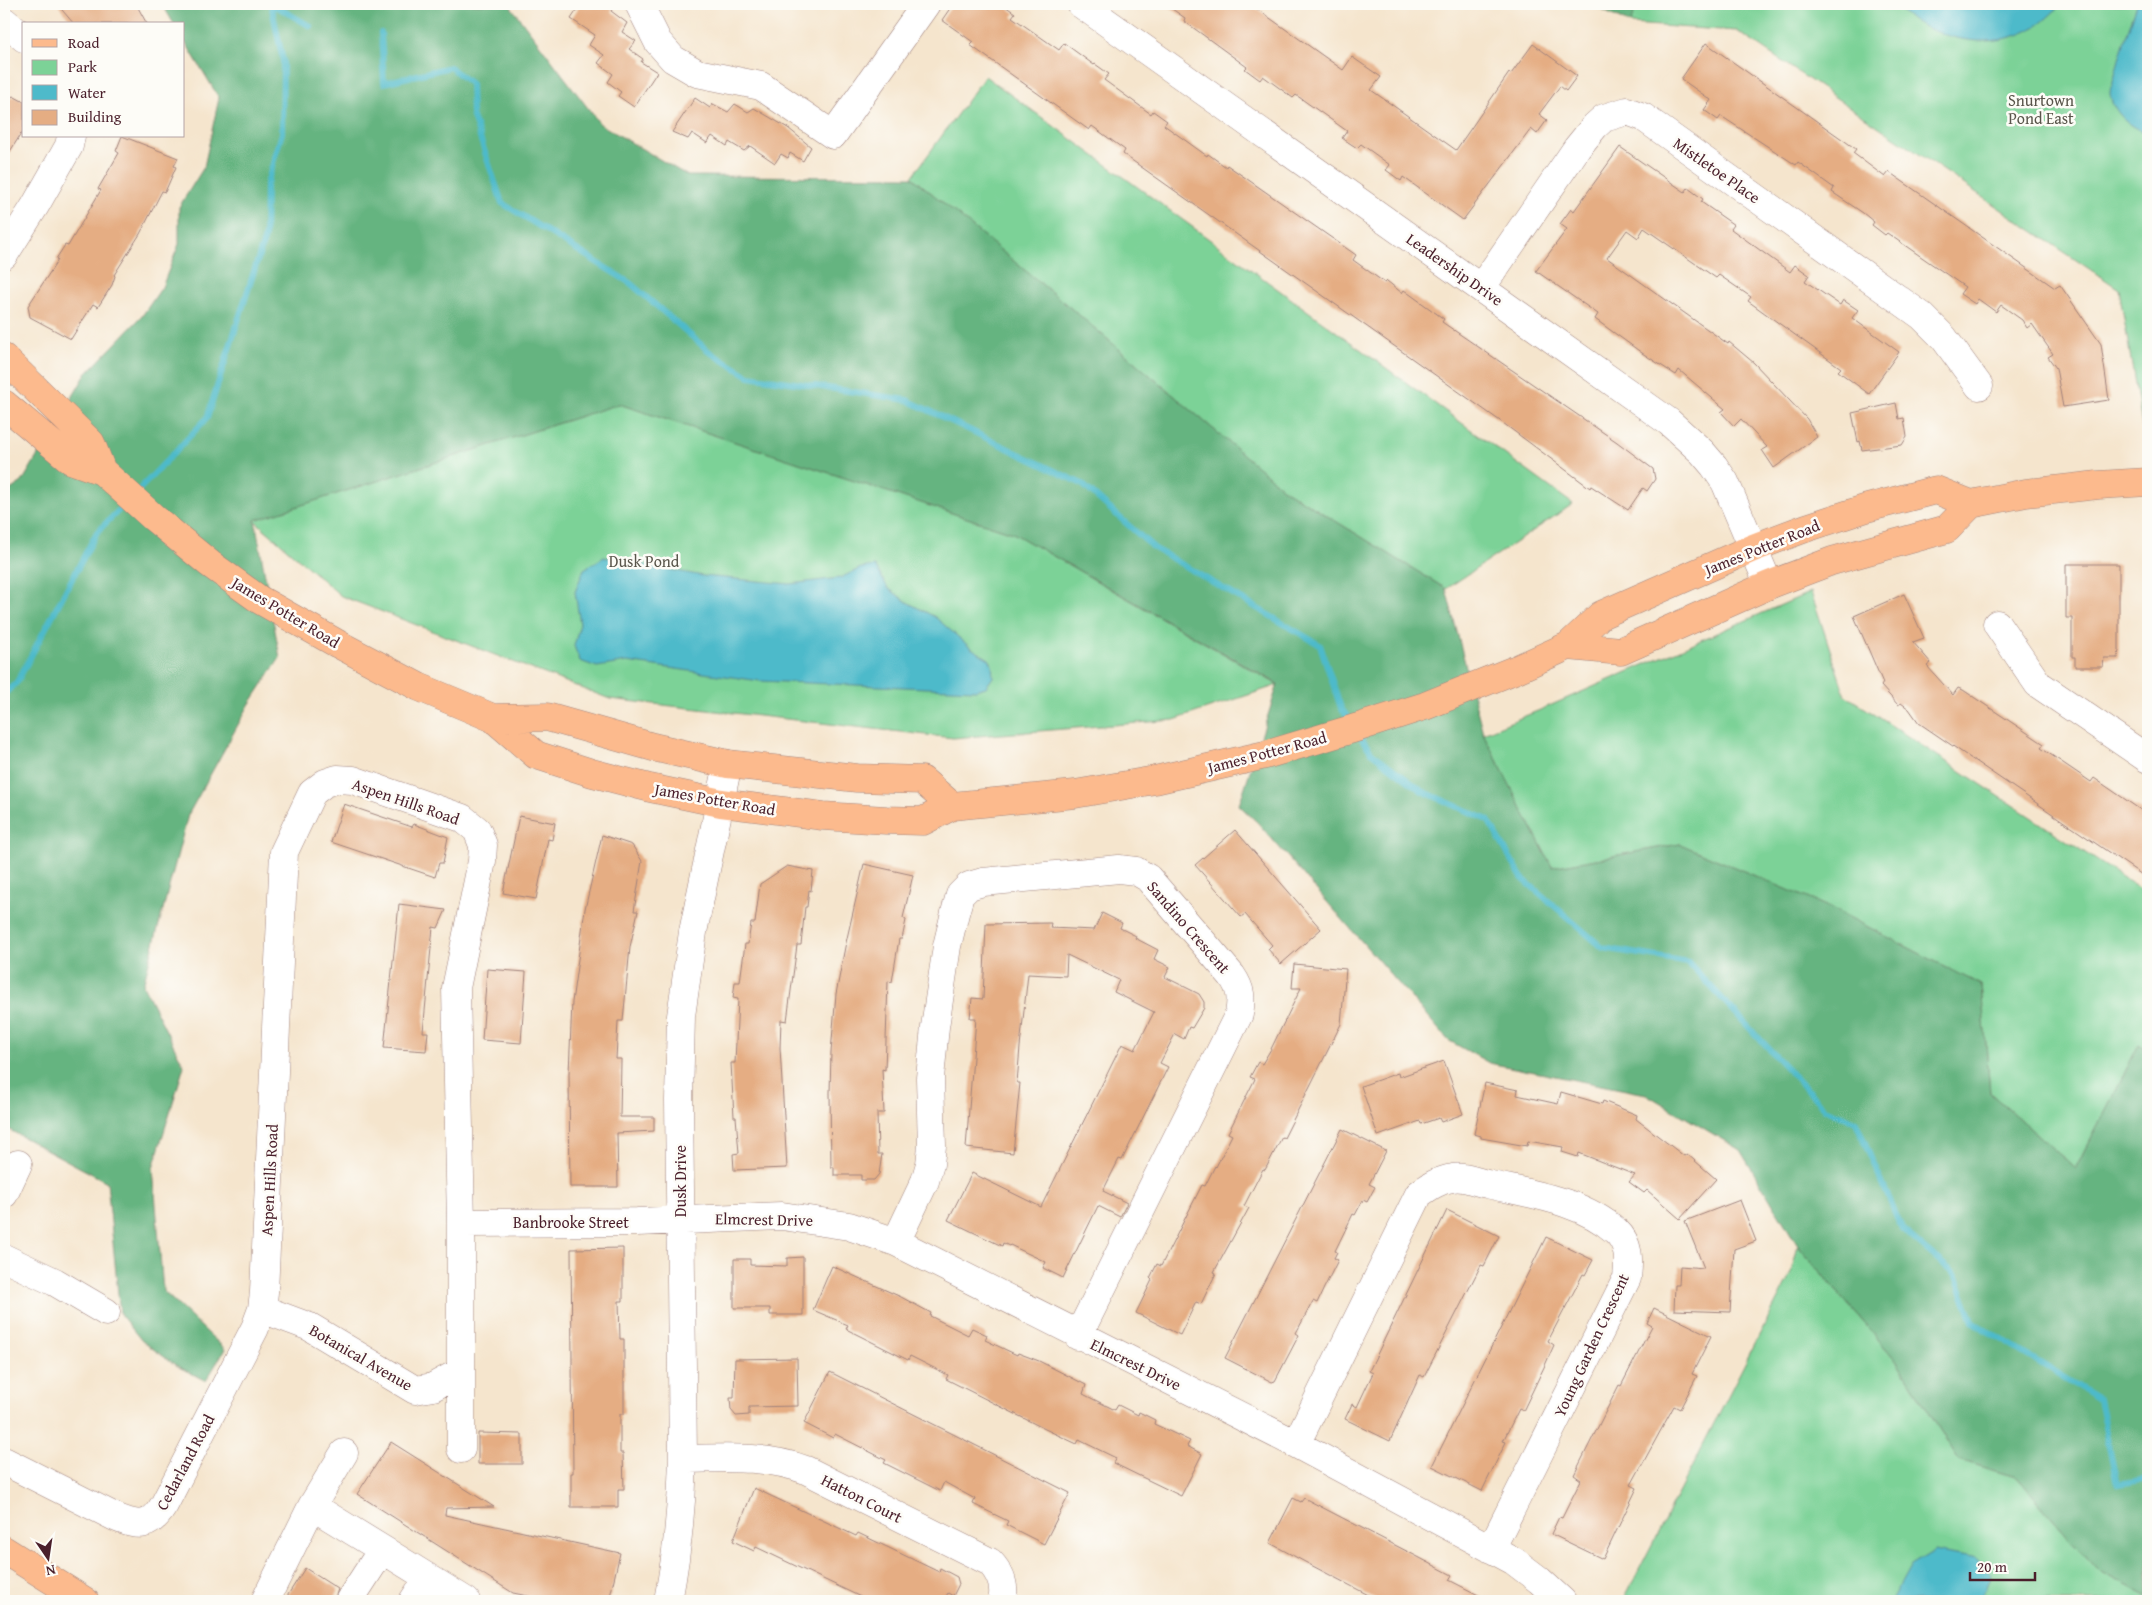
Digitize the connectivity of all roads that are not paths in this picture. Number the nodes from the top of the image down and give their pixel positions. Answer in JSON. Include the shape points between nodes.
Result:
{"nodes":[{"id":1,"x":639,"y":4,"type":"edge"},
{"id":2,"x":926,"y":4,"type":"edge"},
{"id":3,"x":1081,"y":4,"type":"edge"},
{"id":4,"x":4,"y":21,"type":"edge"},
{"id":5,"x":22,"y":36,"type":"edge"},
{"id":6,"x":71,"y":138,"type":"edge"},
{"id":7,"x":4,"y":255,"type":"edge"},
{"id":8,"x":1481,"y":288,"type":"junction"},
{"id":9,"x":4,"y":358,"type":"edge"},
{"id":10,"x":1979,"y":386,"type":"dead end"},
{"id":11,"x":4,"y":404,"type":"edge"},
{"id":12,"x":109,"y":477,"type":"junction"},
{"id":13,"x":2148,"y":482,"type":"edge"},
{"id":14,"x":1971,"y":504,"type":"junction"},
{"id":15,"x":1753,"y":548,"type":"junction"},
{"id":16,"x":1769,"y":585,"type":"junction"},
{"id":17,"x":1996,"y":624,"type":"dead end"},
{"id":18,"x":1568,"y":646,"type":"junction"},
{"id":19,"x":492,"y":718,"type":"junction"},
{"id":20,"x":2148,"y":759,"type":"edge"},
{"id":21,"x":728,"y":764,"type":"junction"},
{"id":22,"x":721,"y":803,"type":"junction"},
{"id":23,"x":952,"y":806,"type":"junction"},
{"id":24,"x":18,"y":1164,"type":"dead end"},
{"id":25,"x":4,"y":1194,"type":"edge"},
{"id":26,"x":680,"y":1220,"type":"junction"},
{"id":27,"x":461,"y":1223,"type":"junction"},
{"id":28,"x":896,"y":1242,"type":"junction"},
{"id":29,"x":4,"y":1258,"type":"edge"},
{"id":30,"x":262,"y":1309,"type":"junction"},
{"id":31,"x":106,"y":1312,"type":"dead end"},
{"id":32,"x":1078,"y":1336,"type":"junction"},
{"id":33,"x":460,"y":1372,"type":"junction"},
{"id":34,"x":1296,"y":1444,"type":"junction"},
{"id":35,"x":462,"y":1449,"type":"dead end"},
{"id":36,"x":344,"y":1453,"type":"dead end"},
{"id":37,"x":683,"y":1459,"type":"junction"},
{"id":38,"x":4,"y":1461,"type":"edge"},
{"id":39,"x":312,"y":1506,"type":"junction"},
{"id":40,"x":1491,"y":1549,"type":"junction"},
{"id":41,"x":4,"y":1550,"type":"edge"},
{"id":42,"x":382,"y":1550,"type":"junction"},
{"id":43,"x":428,"y":1578,"type":"junction"},
{"id":44,"x":85,"y":1601,"type":"edge"},
{"id":45,"x":265,"y":1601,"type":"edge"},
{"id":46,"x":349,"y":1601,"type":"edge"},
{"id":47,"x":413,"y":1601,"type":"edge"},
{"id":48,"x":466,"y":1601,"type":"edge"},
{"id":49,"x":668,"y":1601,"type":"edge"},
{"id":50,"x":1002,"y":1601,"type":"edge"},
{"id":51,"x":1562,"y":1601,"type":"edge"}],
"edges":[{"from":1,"to":2,"type":"street","via":[[658,42],[674,59],[697,73],[761,86],[833,135]]},
{"from":3,"to":8,"type":"street","name":"Leadership Drive"},
{"from":4,"to":5,"type":"street"},
{"from":6,"to":7,"type":"street","via":[[35,206]]},
{"from":8,"to":10,"type":"street","name":"Mistletoe Place","via":[[1595,126],[1604,118],[1628,112],[1643,117],[1922,316],[1944,338]]},
{"from":8,"to":15,"type":"street","name":"Leadership Drive","via":[[1652,409],[1702,452],[1725,482]]},
{"from":9,"to":12,"type":"main road","name":"James Potter Road","via":[[92,443]]},
{"from":11,"to":12,"type":"main road","name":"James Potter Road","via":[[71,460]]},
{"from":12,"to":19,"type":"main road","name":"James Potter Road","via":[[210,564],[260,600],[419,687]]},
{"from":13,"to":14,"type":"main road","via":[[2026,493]]},
{"from":14,"to":15,"type":"main road","name":"James Potter Road","via":[[1936,490],[1867,508]]},
{"from":14,"to":16,"type":"main road","name":"James Potter Road","via":[[1947,529],[1839,559]]},
{"from":15,"to":16,"type":"street","name":"Leadership Drive"},
{"from":15,"to":18,"type":"main road","name":"James Potter Road","via":[[1601,615]]},
{"from":16,"to":18,"type":"main road","name":"James Potter Road","via":[[1621,651]]},
{"from":17,"to":20,"type":"street","via":[[2038,684]]},
{"from":18,"to":23,"type":"main road","name":"James Potter Road","via":[[1425,706],[1265,754],[1155,780],[1075,794]]},
{"from":19,"to":21,"type":"main road","name":"James Potter Road","via":[[547,717]]},
{"from":19,"to":22,"type":"main road","name":"James Potter Road","via":[[536,755],[642,786]]},
{"from":21,"to":22,"type":"street","name":"Dusk Drive"},
{"from":21,"to":23,"type":"main road","name":"James Potter Road","via":[[857,778],[922,780]]},
{"from":22,"to":23,"type":"main road","name":"James Potter Road","via":[[823,816],[923,821]]},
{"from":22,"to":26,"type":"street","name":"Dusk Drive","via":[[693,932],[681,1016]]},
{"from":24,"to":25,"type":"street"},
{"from":26,"to":27,"type":"street","name":"Banbrooke Street"},
{"from":26,"to":28,"type":"street","name":"Elmcrest Drive","via":[[798,1217],[849,1226]]},
{"from":26,"to":37,"type":"street","name":"Dusk Drive"},
{"from":27,"to":30,"type":"street","name":"Aspen Hills Road","via":[[456,988],[482,861],[482,845],[477,830],[462,818],[353,780],[337,779],[312,793],[284,852]]},
{"from":27,"to":33,"type":"street"},
{"from":28,"to":32,"type":"street","name":"Elmcrest Drive"},
{"from":28,"to":32,"type":"street","name":"Sandino Crescent","via":[[930,1164],[930,1078],[935,1028],[947,946],[960,895],[969,886],[983,882],[1119,869],[1136,871],[1148,878],[1232,976],[1239,986],[1241,1000],[1239,1014]]},
{"from":29,"to":31,"type":"street","via":[[55,1282]]},
{"from":30,"to":33,"type":"street","name":"Botanical Avenue","via":[[310,1327],[415,1390],[432,1387]]},
{"from":30,"to":38,"type":"street","name":"Cedarland Road","via":[[164,1504],[157,1516],[147,1523],[131,1524]]},
{"from":32,"to":34,"type":"street","name":"Elmcrest Drive"},
{"from":33,"to":35,"type":"street"},
{"from":34,"to":40,"type":"street","name":"Elmcrest Drive"},
{"from":34,"to":40,"type":"street","name":"Young Garden Crescent","via":[[1419,1194],[1436,1182],[1455,1177],[1556,1199],[1594,1217],[1617,1232],[1627,1248],[1627,1278]]},
{"from":36,"to":39,"type":"street"},
{"from":37,"to":49,"type":"street","name":"Dusk Drive","via":[[681,1515]]},
{"from":37,"to":50,"type":"street","name":"Hatton Court","via":[[767,1459],[806,1470],[990,1562],[1002,1580]]},
{"from":39,"to":42,"type":"street"},
{"from":39,"to":45,"type":"street"},
{"from":40,"to":51,"type":"street","name":"Elmcrest Drive","via":[[1532,1575]]},
{"from":41,"to":44,"type":"main road"},
{"from":42,"to":43,"type":"street"},
{"from":42,"to":46,"type":"street"},
{"from":43,"to":47,"type":"street"},
{"from":43,"to":48,"type":"street"}]}
